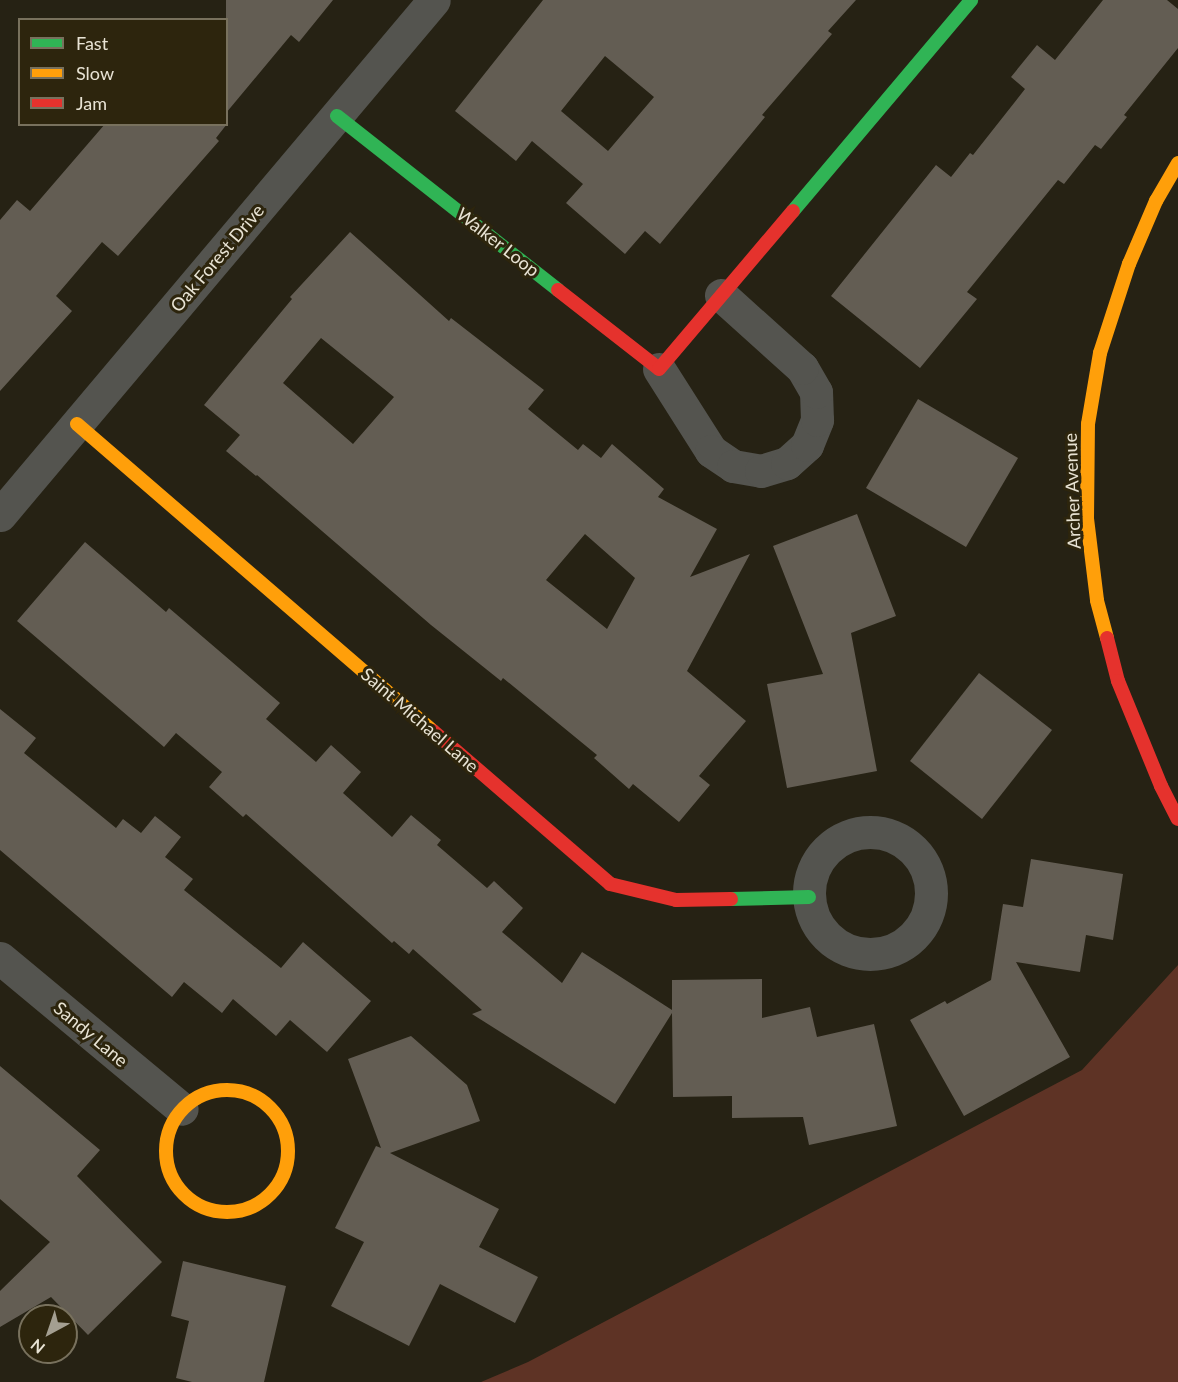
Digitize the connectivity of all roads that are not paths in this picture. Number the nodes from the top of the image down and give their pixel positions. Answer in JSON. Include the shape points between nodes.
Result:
{"nodes":[{"id":1,"x":434,"y":0,"type":"edge"},
{"id":2,"x":971,"y":0,"type":"edge"},
{"id":3,"x":337,"y":116,"type":"junction"},
{"id":4,"x":1178,"y":163,"type":"edge"},
{"id":5,"x":721,"y":295,"type":"junction"},
{"id":6,"x":658,"y":369,"type":"junction"},
{"id":7,"x":77,"y":424,"type":"junction"},
{"id":8,"x":0,"y":515,"type":"edge"},
{"id":9,"x":1178,"y":819,"type":"edge"},
{"id":10,"x":809,"y":897,"type":"dead end"},
{"id":11,"x":0,"y":958,"type":"edge"},
{"id":12,"x":182,"y":1109,"type":"junction"}],
"edges":[{"from":1,"to":3,"type":"street","name":"Oak Forest Drive"},
{"from":2,"to":5,"type":"street"},
{"from":3,"to":6,"type":"street","name":"Walker Loop"},
{"from":3,"to":7,"type":"street","name":"Oak Forest Drive"},
{"from":4,"to":9,"type":"street","name":"Archer Avenue","via":[[1156,201],[1129,264],[1100,353],[1088,424],[1088,518],[1097,600],[1118,681]]},
{"from":5,"to":6,"type":"street"},
{"from":5,"to":6,"type":"street","name":"Walker Loop","via":[[802,368],[816,392],[818,420],[807,445],[787,463],[760,471],[733,466],[711,451]]},
{"from":7,"to":8,"type":"street","name":"Oak Forest Drive"},
{"from":7,"to":10,"type":"street","name":"Saint Michael Lane","via":[[610,884],[676,900]]},
{"from":11,"to":12,"type":"street","name":"Sandy Lane"},
{"from":12,"to":12,"type":"street","via":[[199,1096],[219,1089],[240,1090],[260,1099],[276,1113],[286,1132],[289,1154],[284,1174],[273,1192],[257,1204],[230,1211],[202,1206],[185,1196],[174,1181],[166,1153],[171,1125]]}]}
